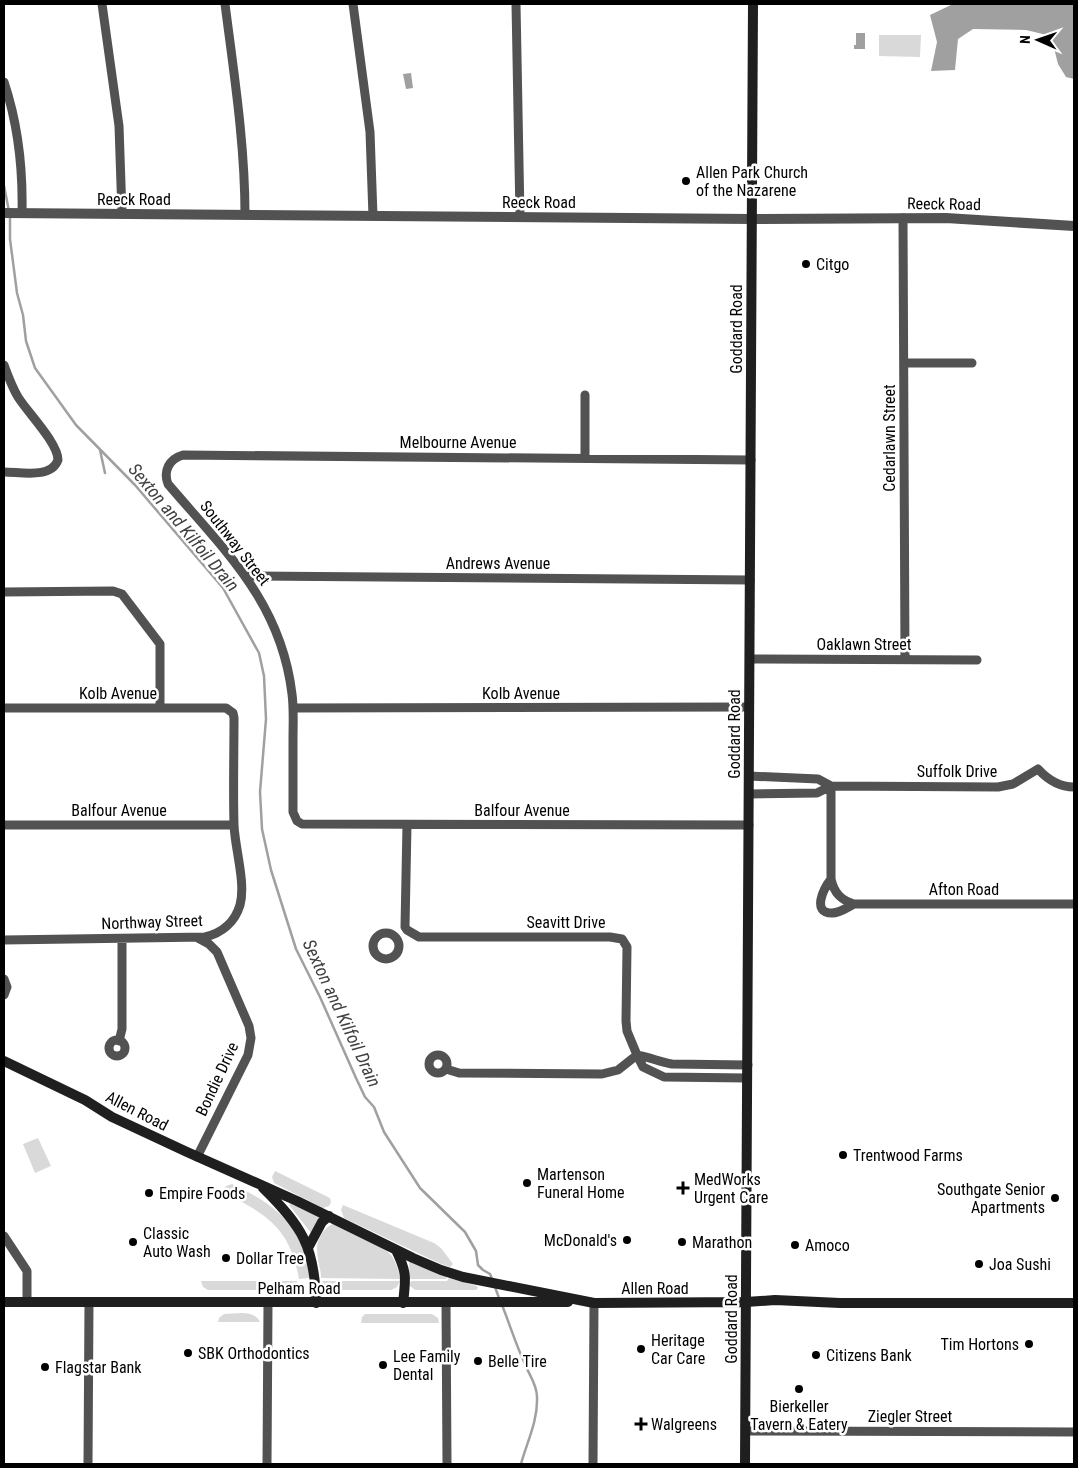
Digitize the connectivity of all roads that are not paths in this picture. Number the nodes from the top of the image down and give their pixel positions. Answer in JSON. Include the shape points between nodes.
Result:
{"nodes":[{"id":1,"x":102,"y":4,"type":"edge"},
{"id":2,"x":225,"y":4,"type":"edge"},
{"id":3,"x":353,"y":4,"type":"edge"},
{"id":4,"x":516,"y":4,"type":"edge"},
{"id":5,"x":753,"y":4,"type":"edge"},
{"id":6,"x":4,"y":82,"type":"edge"},
{"id":7,"x":4,"y":213,"type":"edge"},
{"id":8,"x":20,"y":213,"type":"junction"},
{"id":9,"x":122,"y":214,"type":"junction"},
{"id":10,"x":245,"y":215,"type":"junction"},
{"id":11,"x":373,"y":216,"type":"junction"},
{"id":12,"x":520,"y":217,"type":"junction"},
{"id":13,"x":903,"y":218,"type":"junction"},
{"id":14,"x":752,"y":219,"type":"junction"},
{"id":15,"x":1074,"y":226,"type":"edge"},
{"id":16,"x":904,"y":363,"type":"junction"},
{"id":17,"x":972,"y":363,"type":"dead end"},
{"id":18,"x":4,"y":364,"type":"edge"},
{"id":19,"x":585,"y":395,"type":"dead end"},
{"id":20,"x":585,"y":458,"type":"junction"},
{"id":21,"x":751,"y":460,"type":"junction"},
{"id":22,"x":169,"y":464,"type":"joint"},
{"id":23,"x":4,"y":472,"type":"edge"},
{"id":24,"x":246,"y":576,"type":"junction"},
{"id":25,"x":750,"y":580,"type":"junction"},
{"id":26,"x":4,"y":592,"type":"edge"},
{"id":27,"x":750,"y":659,"type":"junction"},
{"id":28,"x":905,"y":659,"type":"junction"},
{"id":29,"x":978,"y":660,"type":"dead end"},
{"id":30,"x":749,"y":707,"type":"junction"},
{"id":31,"x":4,"y":708,"type":"edge"},
{"id":32,"x":160,"y":708,"type":"junction"},
{"id":33,"x":293,"y":708,"type":"junction"},
{"id":34,"x":231,"y":711,"type":"joint"},
{"id":35,"x":749,"y":776,"type":"junction"},
{"id":36,"x":831,"y":786,"type":"junction"},
{"id":37,"x":1074,"y":787,"type":"edge"},
{"id":38,"x":749,"y":794,"type":"junction"},
{"id":39,"x":297,"y":821,"type":"joint"},
{"id":40,"x":749,"y":824,"type":"junction"},
{"id":41,"x":234,"y":825,"type":"junction"},
{"id":42,"x":407,"y":825,"type":"junction"},
{"id":43,"x":4,"y":826,"type":"edge"},
{"id":44,"x":831,"y":879,"type":"junction"},
{"id":45,"x":854,"y":904,"type":"junction"},
{"id":46,"x":1074,"y":904,"type":"edge"},
{"id":47,"x":408,"y":930,"type":"junction"},
{"id":48,"x":198,"y":938,"type":"junction"},
{"id":49,"x":122,"y":939,"type":"junction"},
{"id":50,"x":396,"y":939,"type":"dead end"},
{"id":51,"x":4,"y":940,"type":"edge"},
{"id":52,"x":4,"y":980,"type":"edge"},
{"id":53,"x":4,"y":995,"type":"edge"},
{"id":54,"x":119,"y":1041,"type":"dead end"},
{"id":55,"x":637,"y":1055,"type":"junction"},
{"id":56,"x":4,"y":1060,"type":"edge"},
{"id":57,"x":748,"y":1065,"type":"junction"},
{"id":58,"x":446,"y":1069,"type":"dead end"},
{"id":59,"x":747,"y":1078,"type":"junction"},
{"id":60,"x":198,"y":1157,"type":"junction"},
{"id":61,"x":259,"y":1184,"type":"junction"},
{"id":62,"x":329,"y":1216,"type":"junction"},
{"id":63,"x":4,"y":1236,"type":"edge"},
{"id":64,"x":308,"y":1248,"type":"junction"},
{"id":65,"x":396,"y":1250,"type":"junction"},
{"id":66,"x":4,"y":1302,"type":"edge"},
{"id":67,"x":27,"y":1302,"type":"junction"},
{"id":68,"x":89,"y":1302,"type":"junction"},
{"id":69,"x":446,"y":1302,"type":"junction"},
{"id":70,"x":746,"y":1302,"type":"junction"},
{"id":71,"x":268,"y":1303,"type":"junction"},
{"id":72,"x":316,"y":1303,"type":"junction"},
{"id":73,"x":403,"y":1303,"type":"junction"},
{"id":74,"x":594,"y":1303,"type":"junction"},
{"id":75,"x":1074,"y":1303,"type":"edge"},
{"id":76,"x":746,"y":1430,"type":"junction"},
{"id":77,"x":1074,"y":1432,"type":"edge"},
{"id":78,"x":88,"y":1464,"type":"edge"},
{"id":79,"x":267,"y":1464,"type":"edge"},
{"id":80,"x":447,"y":1464,"type":"edge"},
{"id":81,"x":593,"y":1464,"type":"edge"},
{"id":82,"x":745,"y":1464,"type":"edge"}],
"edges":[{"from":1,"to":9,"type":"street","via":[[118,126]]},
{"from":2,"to":10,"type":"street","via":[[242,135]]},
{"from":3,"to":11,"type":"street","via":[[370,132]]},
{"from":4,"to":12,"type":"street"},
{"from":5,"to":14,"type":"main road","name":"Goddard Road"},
{"from":6,"to":8,"type":"street","via":[[18,142]]},
{"from":7,"to":8,"type":"street","name":"Reeck Road"},
{"from":8,"to":9,"type":"street","name":"Reeck Road"},
{"from":9,"to":10,"type":"street","name":"Reeck Road"},
{"from":10,"to":11,"type":"street","name":"Reeck Road"},
{"from":11,"to":12,"type":"street","name":"Reeck Road"},
{"from":12,"to":14,"type":"street","name":"Reeck Road"},
{"from":13,"to":14,"type":"street","name":"Reeck Road"},
{"from":13,"to":15,"type":"street","name":"Reeck Road","via":[[985,219]]},
{"from":13,"to":16,"type":"street","name":"Cedarlawn Street"},
{"from":14,"to":21,"type":"main road","name":"Goddard Road"},
{"from":16,"to":17,"type":"street"},
{"from":16,"to":28,"type":"street","name":"Cedarlawn Street"},
{"from":18,"to":23,"type":"street","via":[[18,397],[58,453],[56,464],[49,471]]},
{"from":19,"to":20,"type":"street"},
{"from":20,"to":21,"type":"street","name":"Melbourne Avenue"},
{"from":20,"to":22,"type":"street","name":"Melbourne Avenue","via":[[183,455]]},
{"from":21,"to":25,"type":"main road","name":"Goddard Road"},
{"from":22,"to":24,"type":"street","name":"Southway Street","via":[[166,472],[168,484]]},
{"from":24,"to":25,"type":"street","name":"Andrews Avenue"},
{"from":24,"to":33,"type":"street","name":"Southway Street","via":[[265,607],[279,640],[289,675]]},
{"from":25,"to":27,"type":"main road","name":"Goddard Road"},
{"from":26,"to":32,"type":"street","via":[[113,591],[122,594],[160,644]]},
{"from":27,"to":28,"type":"street","name":"Oaklawn Street"},
{"from":27,"to":30,"type":"main road","name":"Goddard Road"},
{"from":28,"to":29,"type":"street","name":"Oaklawn Street"},
{"from":30,"to":33,"type":"street","name":"Kolb Avenue"},
{"from":30,"to":35,"type":"main road","name":"Goddard Road"},
{"from":31,"to":32,"type":"street","name":"Kolb Avenue"},
{"from":32,"to":34,"type":"street","name":"Kolb Avenue","via":[[226,708]]},
{"from":33,"to":39,"type":"street","name":"Southway Street","via":[[292,812]]},
{"from":34,"to":41,"type":"street","name":"Northway Street","via":[[234,718]]},
{"from":35,"to":36,"type":"street","name":"Suffolk Drive","via":[[818,780]]},
{"from":35,"to":38,"type":"main road","name":"Goddard Road"},
{"from":36,"to":37,"type":"street","name":"Suffolk Drive","via":[[998,787],[1013,784],[1038,769],[1052,782]]},
{"from":36,"to":38,"type":"street","name":"Suffolk Drive","via":[[817,793]]},
{"from":36,"to":44,"type":"street"},
{"from":38,"to":40,"type":"main road","name":"Goddard Road"},
{"from":39,"to":42,"type":"street","name":"Balfour Avenue","via":[[307,825]]},
{"from":40,"to":42,"type":"street","name":"Balfour Avenue"},
{"from":40,"to":57,"type":"main road","name":"Goddard Road"},
{"from":41,"to":43,"type":"street","name":"Balfour Avenue"},
{"from":41,"to":48,"type":"street","name":"Northway Street","via":[[242,886],[240,904],[234,917],[221,931]]},
{"from":42,"to":47,"type":"street","via":[[405,927]]},
{"from":44,"to":45,"type":"street","name":"Afton Road","via":[[838,895]]},
{"from":44,"to":45,"type":"street","name":"Afton Road","via":[[820,898],[826,912],[833,913]]},
{"from":45,"to":46,"type":"street","name":"Afton Road"},
{"from":47,"to":50,"type":"street"},
{"from":47,"to":55,"type":"street","name":"Seavitt Drive","via":[[419,937],[622,939],[627,951],[627,1031]]},
{"from":48,"to":49,"type":"street","name":"Northway Street"},
{"from":48,"to":60,"type":"street","name":"Bondie Drive","via":[[217,952],[249,1026],[251,1038],[248,1055]]},
{"from":49,"to":51,"type":"street","name":"Northway Street"},
{"from":49,"to":54,"type":"street","via":[[122,1029]]},
{"from":52,"to":53,"type":"street","via":[[7,987]]},
{"from":55,"to":57,"type":"street","via":[[672,1064]]},
{"from":55,"to":58,"type":"street","via":[[618,1070],[602,1074],[459,1073]]},
{"from":55,"to":59,"type":"street","via":[[643,1067],[664,1077]]},
{"from":56,"to":60,"type":"main road","name":"Allen Road","via":[[112,1117]]},
{"from":57,"to":59,"type":"main road","name":"Goddard Road"},
{"from":59,"to":70,"type":"main road","name":"Goddard Road"},
{"from":60,"to":61,"type":"main road","name":"Allen Road"},
{"from":61,"to":62,"type":"main road","name":"Allen Road"},
{"from":61,"to":64,"type":"main road","name":"Allen Road","via":[[286,1210]]},
{"from":62,"to":64,"type":"main road","via":[[322,1222]]},
{"from":62,"to":65,"type":"main road","name":"Allen Road"},
{"from":63,"to":67,"type":"street","via":[[27,1270]]},
{"from":64,"to":72,"type":"main road","name":"Allen Road","via":[[316,1278]]},
{"from":65,"to":73,"type":"main road","via":[[406,1276]]},
{"from":65,"to":74,"type":"main road","name":"Allen Road","via":[[441,1270]]},
{"from":66,"to":67,"type":"main road","name":"Pelham Road"},
{"from":67,"to":68,"type":"main road","name":"Pelham Road"},
{"from":68,"to":71,"type":"main road","name":"Pelham Road"},
{"from":68,"to":78,"type":"street"},
{"from":69,"to":73,"type":"main road","name":"Pelham Road"},
{"from":69,"to":74,"type":"main road","name":"Pelham Road"},
{"from":69,"to":80,"type":"street"},
{"from":70,"to":74,"type":"main road","name":"Allen Road"},
{"from":70,"to":75,"type":"main road","name":"Allen Road"},
{"from":70,"to":76,"type":"main road","name":"Goddard Road"},
{"from":71,"to":72,"type":"main road","name":"Pelham Road"},
{"from":71,"to":79,"type":"street"},
{"from":72,"to":73,"type":"main road","name":"Pelham Road"},
{"from":74,"to":81,"type":"street"},
{"from":76,"to":77,"type":"street","name":"Ziegler Street"},
{"from":76,"to":82,"type":"main road","name":"Goddard Road"}]}
